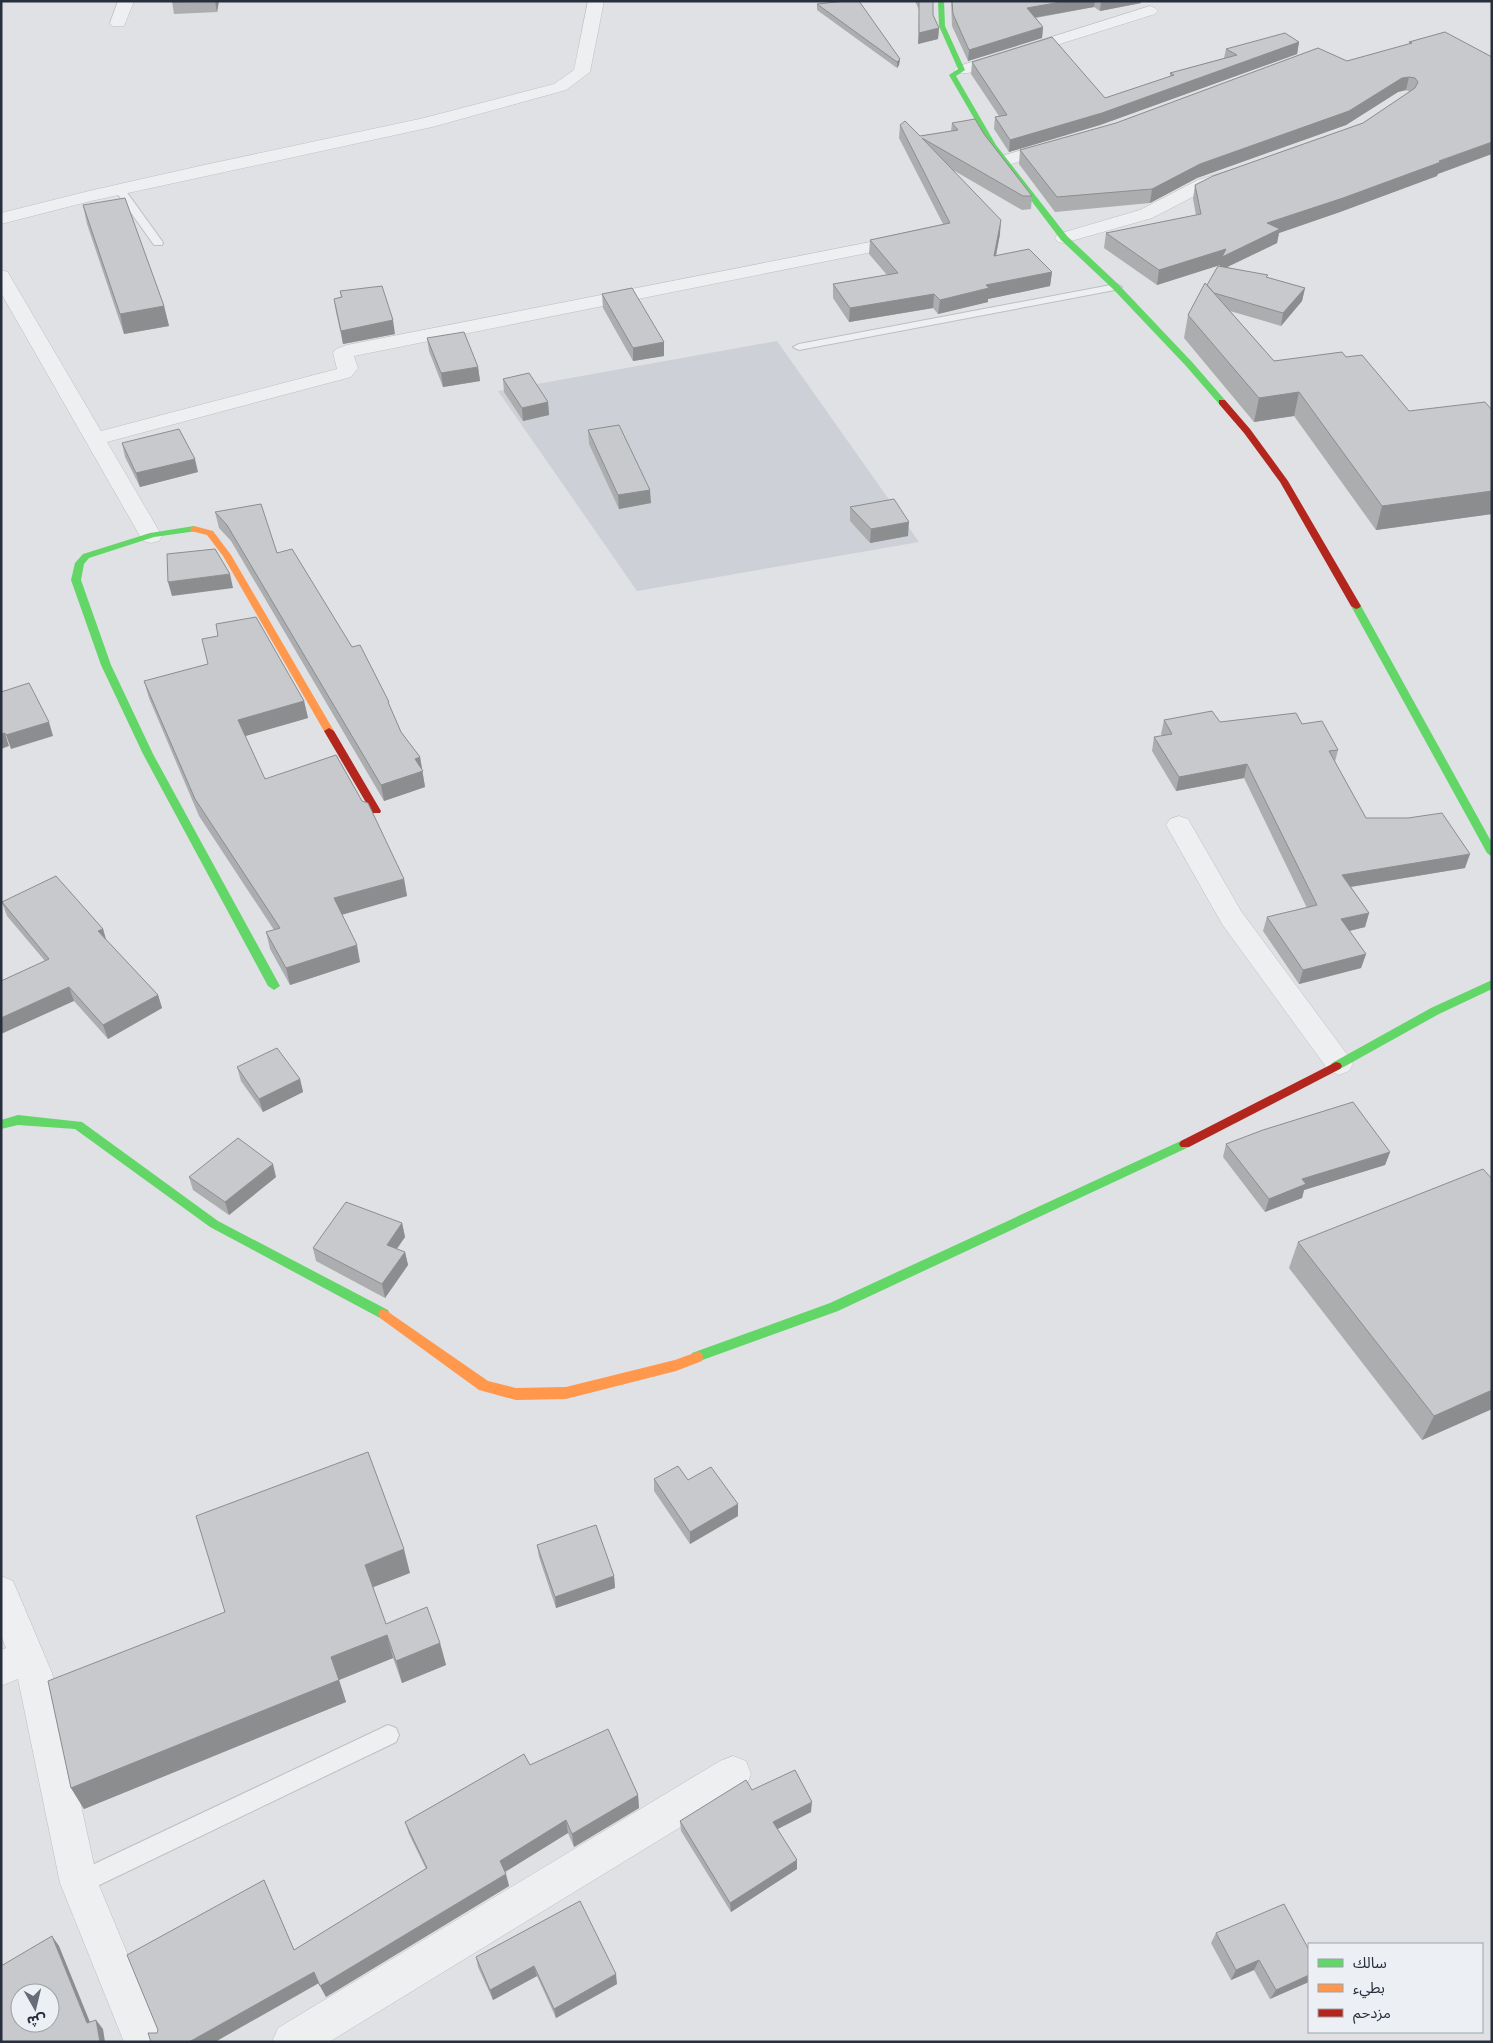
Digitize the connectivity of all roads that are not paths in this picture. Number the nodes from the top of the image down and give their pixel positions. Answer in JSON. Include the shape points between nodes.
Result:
{"nodes":[{"id":1,"x":126,"y":1,"type":"edge"},
{"id":2,"x":596,"y":1,"type":"edge"},
{"id":3,"x":941,"y":1,"type":"edge"},
{"id":4,"x":1150,"y":11,"type":"dead end"},
{"id":5,"x":118,"y":23,"type":"dead end"},
{"id":6,"x":962,"y":70,"type":"junction"},
{"id":7,"x":1070,"y":142,"type":"edge"},
{"id":8,"x":1004,"y":161,"type":"junction"},
{"id":9,"x":1241,"y":171,"type":"edge"},
{"id":10,"x":119,"y":189,"type":"junction"},
{"id":11,"x":1,"y":218,"type":"edge"},
{"id":12,"x":1064,"y":238,"type":"junction"},
{"id":13,"x":907,"y":239,"type":"edge"},
{"id":14,"x":158,"y":243,"type":"dead end"},
{"id":15,"x":1,"y":276,"type":"edge"},
{"id":16,"x":1116,"y":287,"type":"junction"},
{"id":17,"x":799,"y":347,"type":"dead end"},
{"id":18,"x":96,"y":439,"type":"junction"},
{"id":19,"x":151,"y":536,"type":"junction"},
{"id":20,"x":376,"y":811,"type":"dead end"},
{"id":21,"x":1179,"y":825,"type":"dead end"},
{"id":22,"x":1492,"y":852,"type":"edge"},
{"id":23,"x":1492,"y":984,"type":"edge"},
{"id":24,"x":274,"y":986,"type":"dead end"},
{"id":25,"x":1339,"y":1064,"type":"junction"},
{"id":26,"x":1,"y":1125,"type":"edge"},
{"id":27,"x":1,"y":1592,"type":"edge"},
{"id":28,"x":14,"y":1662,"type":"edge"},
{"id":29,"x":388,"y":1735,"type":"dead end"},
{"id":30,"x":733,"y":1774,"type":"dead end"},
{"id":31,"x":79,"y":1883,"type":"junction"},
{"id":32,"x":144,"y":2042,"type":"edge"},
{"id":33,"x":292,"y":2042,"type":"edge"}],
"edges":[{"from":1,"to":5,"type":"street"},
{"from":2,"to":10,"type":"street","via":[[582,72],[560,87],[426,123]]},
{"from":3,"to":6,"type":"street","via":[[942,26]]},
{"from":4,"to":6,"type":"street"},
{"from":6,"to":8,"type":"street","via":[[952,74]]},
{"from":7,"to":8,"type":"street"},
{"from":8,"to":12,"type":"street"},
{"from":9,"to":12,"type":"street","via":[[1204,184],[1146,214]]},
{"from":10,"to":11,"type":"street"},
{"from":10,"to":14,"type":"lane"},
{"from":12,"to":16,"type":"street"},
{"from":13,"to":18,"type":"street","via":[[347,351],[343,353],[348,368],[344,373]]},
{"from":15,"to":18,"type":"street"},
{"from":16,"to":17,"type":"lane"},
{"from":16,"to":22,"type":"street","via":[[1190,364],[1284,481],[1394,672]]},
{"from":18,"to":19,"type":"street"},
{"from":19,"to":20,"type":"street","via":[[190,529],[210,533],[227,554]]},
{"from":19,"to":24,"type":"street","via":[[86,556],[78,570],[78,589],[106,665],[148,754]]},
{"from":21,"to":25,"type":"street","via":[[1230,917]]},
{"from":23,"to":25,"type":"street"},
{"from":25,"to":26,"type":"street","via":[[1162,1156],[834,1307],[676,1365],[566,1393],[516,1394],[484,1386],[392,1318],[214,1224],[78,1125],[18,1120]]},
{"from":27,"to":28,"type":"street"},
{"from":28,"to":31,"type":"street","via":[[34,1673]]},
{"from":29,"to":31,"type":"lane"},
{"from":30,"to":33,"type":"street"},
{"from":31,"to":32,"type":"street"}]}
